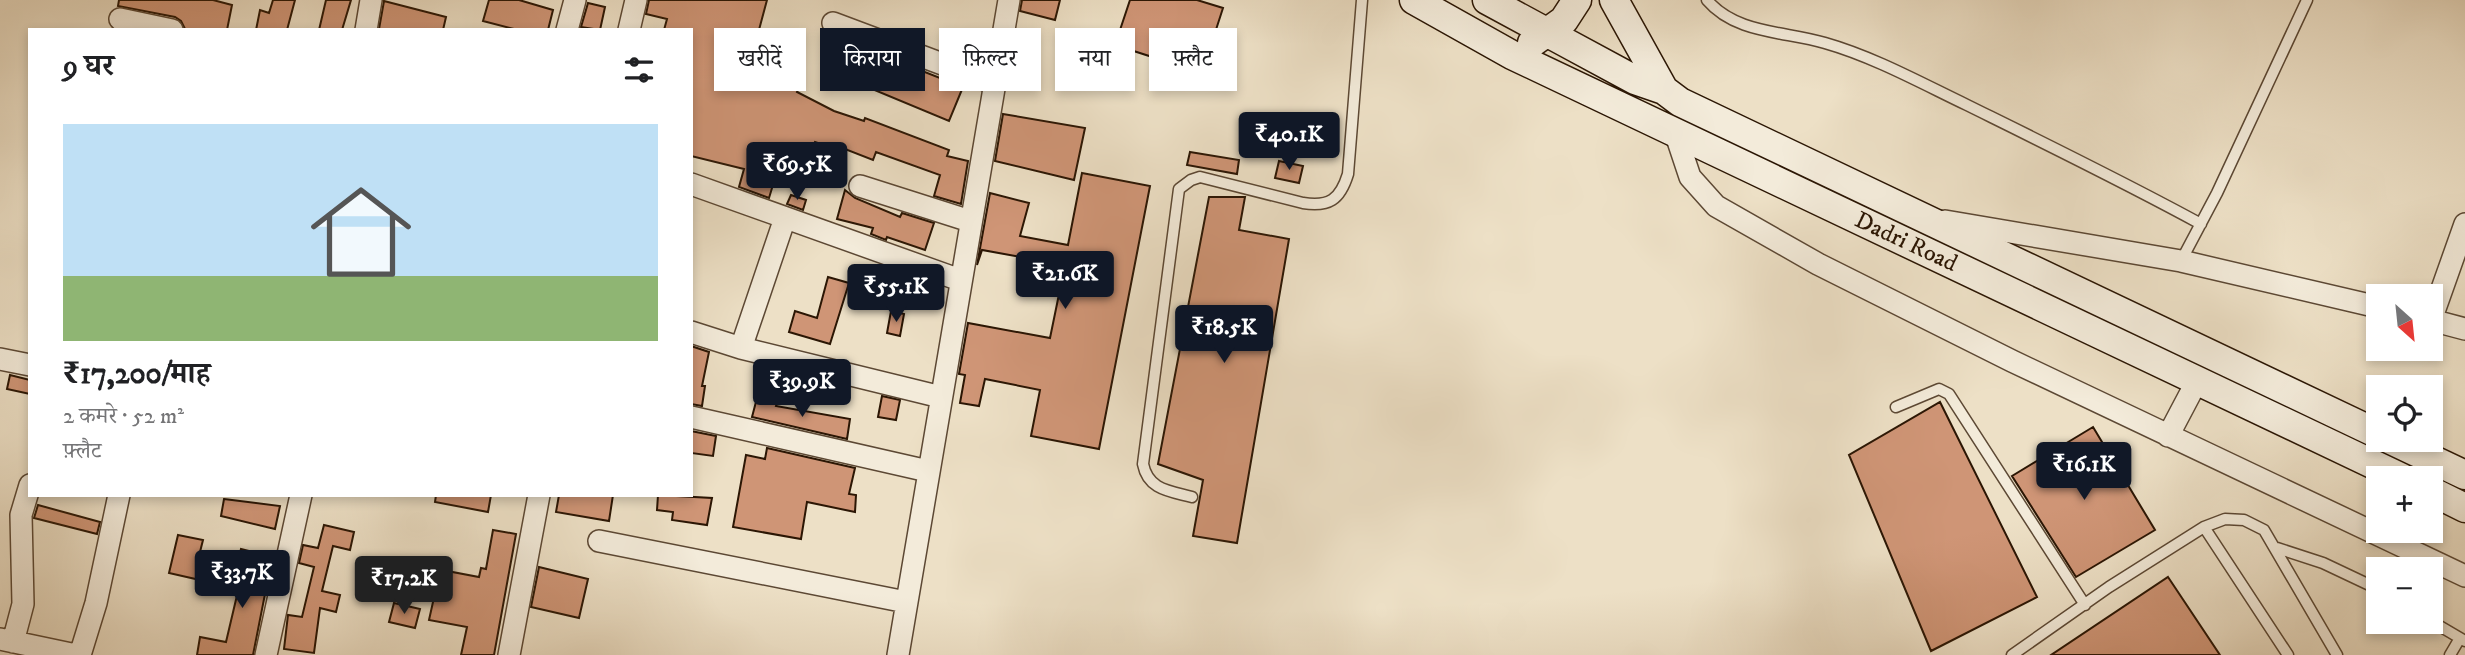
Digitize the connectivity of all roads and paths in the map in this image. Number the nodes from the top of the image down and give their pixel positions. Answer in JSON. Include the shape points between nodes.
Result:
{"nodes":[{"id":1,"x":371,"y":0,"type":"edge"},
{"id":2,"x":575,"y":0,"type":"edge"},
{"id":3,"x":636,"y":0,"type":"edge"},
{"id":4,"x":1010,"y":0,"type":"edge"},
{"id":5,"x":1362,"y":0,"type":"edge"},
{"id":6,"x":1413,"y":0,"type":"edge"},
{"id":7,"x":1577,"y":0,"type":"edge"},
{"id":8,"x":1614,"y":0,"type":"edge"},
{"id":9,"x":1707,"y":0,"type":"edge"},
{"id":10,"x":2307,"y":0,"type":"edge"},
{"id":11,"x":1494,"y":2,"type":"edge"},
{"id":12,"x":120,"y":19,"type":"dead end"},
{"id":13,"x":833,"y":23,"type":"dead end"},
{"id":14,"x":163,"y":28,"type":"edge"},
{"id":15,"x":366,"y":28,"type":"edge"},
{"id":16,"x":568,"y":28,"type":"edge"},
{"id":17,"x":629,"y":28,"type":"edge"},
{"id":18,"x":1004,"y":28,"type":"edge"},
{"id":19,"x":1547,"y":34,"type":"junction"},
{"id":20,"x":1504,"y":49,"type":"junction"},
{"id":21,"x":939,"y":63,"type":"edge"},
{"id":22,"x":992,"y":91,"type":"edge"},
{"id":23,"x":1672,"y":96,"type":"junction"},
{"id":24,"x":1675,"y":132,"type":"junction"},
{"id":25,"x":693,"y":185,"type":"edge"},
{"id":26,"x":860,"y":186,"type":"dead end"},
{"id":27,"x":1922,"y":217,"type":"junction"},
{"id":28,"x":785,"y":218,"type":"junction"},
{"id":29,"x":970,"y":221,"type":"junction"},
{"id":30,"x":2201,"y":224,"type":"junction"},
{"id":31,"x":2465,"y":224,"type":"edge"},
{"id":32,"x":2181,"y":261,"type":"junction"},
{"id":33,"x":960,"y":280,"type":"junction"},
{"id":34,"x":2443,"y":286,"type":"edge"},
{"id":35,"x":2366,"y":304,"type":"edge"},
{"id":36,"x":2443,"y":323,"type":"edge"},
{"id":37,"x":2465,"y":329,"type":"edge"},
{"id":38,"x":693,"y":333,"type":"edge"},
{"id":39,"x":741,"y":348,"type":"junction"},
{"id":40,"x":0,"y":359,"type":"edge"},
{"id":41,"x":28,"y":365,"type":"edge"},
{"id":42,"x":2190,"y":394,"type":"junction"},
{"id":43,"x":941,"y":397,"type":"junction"},
{"id":44,"x":1896,"y":407,"type":"dead end"},
{"id":45,"x":693,"y":417,"type":"edge"},
{"id":46,"x":2366,"y":428,"type":"edge"},
{"id":47,"x":2168,"y":436,"type":"junction"},
{"id":48,"x":2416,"y":452,"type":"edge"},
{"id":49,"x":2372,"y":466,"type":"edge"},
{"id":50,"x":928,"y":471,"type":"junction"},
{"id":51,"x":2465,"y":475,"type":"edge"},
{"id":52,"x":28,"y":491,"type":"edge"},
{"id":53,"x":119,"y":497,"type":"edge"},
{"id":54,"x":301,"y":497,"type":"edge"},
{"id":55,"x":540,"y":497,"type":"edge"},
{"id":56,"x":1192,"y":497,"type":"dead end"},
{"id":57,"x":2443,"y":497,"type":"edge"},
{"id":58,"x":2465,"y":508,"type":"edge"},
{"id":59,"x":2204,"y":527,"type":"junction"},
{"id":60,"x":599,"y":541,"type":"dead end"},
{"id":61,"x":2277,"y":548,"type":"junction"},
{"id":62,"x":2465,"y":576,"type":"edge"},
{"id":63,"x":2366,"y":583,"type":"edge"},
{"id":64,"x":906,"y":602,"type":"junction"},
{"id":65,"x":2085,"y":605,"type":"junction"},
{"id":66,"x":2443,"y":628,"type":"edge"},
{"id":67,"x":6,"y":640,"type":"edge"},
{"id":68,"x":2463,"y":640,"type":"edge"},
{"id":69,"x":78,"y":655,"type":"edge"},
{"id":70,"x":266,"y":655,"type":"edge"},
{"id":71,"x":509,"y":655,"type":"edge"},
{"id":72,"x":898,"y":655,"type":"edge"},
{"id":73,"x":2012,"y":655,"type":"edge"},
{"id":74,"x":2288,"y":655,"type":"edge"},
{"id":75,"x":2337,"y":655,"type":"edge"},
{"id":76,"x":2450,"y":655,"type":"edge"}],
"edges":[{"from":1,"to":15,"type":"street"},
{"from":2,"to":16,"type":"street"},
{"from":3,"to":17,"type":"street"},
{"from":4,"to":18,"type":"street"},
{"from":5,"to":56,"type":"lane","via":[[1348,174],[1335,201],[1303,203],[1200,177],[1179,189],[1143,464],[1146,477],[1156,487]]},
{"from":6,"to":20,"type":"main road","name":"Dadri Road"},
{"from":7,"to":19,"type":"main road"},
{"from":8,"to":23,"type":"main road"},
{"from":9,"to":30,"type":"lane","via":[[1735,23],[1827,43],[1895,71],[2118,178]]},
{"from":10,"to":30,"type":"lane"},
{"from":11,"to":19,"type":"main road","name":"Dadri Road"},
{"from":11,"to":20,"type":"main road"},
{"from":12,"to":14,"type":"street"},
{"from":13,"to":21,"type":"street"},
{"from":19,"to":20,"type":"main road"},
{"from":19,"to":23,"type":"main road","name":"Dadri Road"},
{"from":20,"to":24,"type":"main road","name":"Dadri Road"},
{"from":22,"to":29,"type":"street"},
{"from":23,"to":27,"type":"main road","name":"Dadri Road"},
{"from":24,"to":42,"type":"main road","name":"Dadri Road"},
{"from":24,"to":47,"type":"street","via":[[1690,177],[1716,206],[1818,264]]},
{"from":25,"to":28,"type":"street"},
{"from":26,"to":29,"type":"street"},
{"from":27,"to":32,"type":"street"},
{"from":27,"to":46,"type":"main road","name":"Dadri Road"},
{"from":28,"to":33,"type":"street"},
{"from":28,"to":39,"type":"street"},
{"from":29,"to":33,"type":"street"},
{"from":30,"to":32,"type":"lane"},
{"from":31,"to":34,"type":"street"},
{"from":32,"to":35,"type":"street"},
{"from":33,"to":43,"type":"street"},
{"from":36,"to":37,"type":"street"},
{"from":38,"to":39,"type":"street"},
{"from":39,"to":43,"type":"street"},
{"from":40,"to":41,"type":"street"},
{"from":42,"to":47,"type":"street"},
{"from":42,"to":49,"type":"main road","name":"Dadri Road"},
{"from":43,"to":50,"type":"street"},
{"from":44,"to":65,"type":"lane","via":[[1938,389],[1949,394]]},
{"from":45,"to":50,"type":"street"},
{"from":47,"to":62,"type":"street"},
{"from":48,"to":51,"type":"main road"},
{"from":50,"to":64,"type":"street"},
{"from":52,"to":67,"type":"street","via":[[21,514],[23,604]]},
{"from":53,"to":69,"type":"street","via":[[96,603]]},
{"from":54,"to":70,"type":"street"},
{"from":55,"to":71,"type":"street"},
{"from":57,"to":58,"type":"main road"},
{"from":59,"to":61,"type":"lane","via":[[2225,519],[2244,520],[2264,530]]},
{"from":59,"to":65,"type":"lane"},
{"from":59,"to":74,"type":"lane"},
{"from":60,"to":64,"type":"street"},
{"from":61,"to":63,"type":"lane"},
{"from":61,"to":75,"type":"lane"},
{"from":64,"to":72,"type":"street"},
{"from":65,"to":73,"type":"lane"},
{"from":66,"to":68,"type":"lane"},
{"from":67,"to":69,"type":"street"},
{"from":68,"to":76,"type":"lane"}]}
